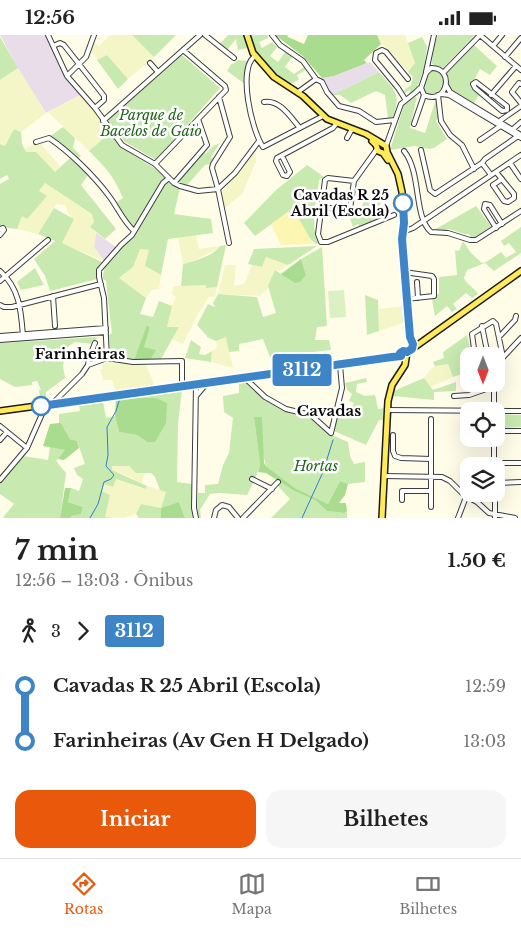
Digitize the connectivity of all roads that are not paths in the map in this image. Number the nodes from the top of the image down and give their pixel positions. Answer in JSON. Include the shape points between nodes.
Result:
{"nodes":[{"id":1,"x":48,"y":35,"type":"edge"},
{"id":2,"x":94,"y":35,"type":"edge"},
{"id":3,"x":200,"y":35,"type":"edge"},
{"id":4,"x":205,"y":35,"type":"edge"},
{"id":5,"x":247,"y":35,"type":"edge"},
{"id":6,"x":272,"y":35,"type":"edge"},
{"id":7,"x":434,"y":35,"type":"edge"},
{"id":8,"x":480,"y":35,"type":"edge"},
{"id":9,"x":502,"y":35,"type":"edge"},
{"id":10,"x":521,"y":38,"type":"edge"},
{"id":11,"x":53,"y":46,"type":"junction"},
{"id":12,"x":493,"y":46,"type":"junction"},
{"id":13,"x":183,"y":50,"type":"junction"},
{"id":14,"x":255,"y":56,"type":"junction"},
{"id":15,"x":505,"y":57,"type":"junction"},
{"id":16,"x":234,"y":58,"type":"dead end"},
{"id":17,"x":429,"y":61,"type":"junction"},
{"id":18,"x":150,"y":63,"type":"dead end"},
{"id":19,"x":79,"y":64,"type":"junction"},
{"id":20,"x":516,"y":66,"type":"junction"},
{"id":21,"x":434,"y":68,"type":"junction"},
{"id":22,"x":521,"y":70,"type":"edge"},
{"id":23,"x":158,"y":72,"type":"junction"},
{"id":24,"x":426,"y":73,"type":"junction"},
{"id":25,"x":443,"y":73,"type":"junction"},
{"id":26,"x":67,"y":76,"type":"junction"},
{"id":27,"x":316,"y":79,"type":"junction"},
{"id":28,"x":408,"y":79,"type":"dead end"},
{"id":29,"x":521,"y":84,"type":"edge"},
{"id":30,"x":421,"y":85,"type":"junction"},
{"id":31,"x":446,"y":85,"type":"junction"},
{"id":32,"x":298,"y":92,"type":"junction"},
{"id":33,"x":414,"y":94,"type":"junction"},
{"id":34,"x":492,"y":94,"type":"junction"},
{"id":35,"x":424,"y":95,"type":"junction"},
{"id":36,"x":440,"y":95,"type":"junction"},
{"id":37,"x":219,"y":97,"type":"junction"},
{"id":38,"x":405,"y":99,"type":"junction"},
{"id":39,"x":488,"y":99,"type":"junction"},
{"id":40,"x":461,"y":100,"type":"junction"},
{"id":41,"x":264,"y":102,"type":"dead end"},
{"id":42,"x":521,"y":104,"type":"edge"},
{"id":43,"x":95,"y":108,"type":"junction"},
{"id":44,"x":322,"y":116,"type":"junction"},
{"id":45,"x":198,"y":119,"type":"junction"},
{"id":46,"x":395,"y":120,"type":"junction"},
{"id":47,"x":103,"y":121,"type":"junction"},
{"id":48,"x":337,"y":123,"type":"junction"},
{"id":49,"x":519,"y":123,"type":"edge"},
{"id":50,"x":500,"y":124,"type":"junction"},
{"id":51,"x":414,"y":125,"type":"dead end"},
{"id":52,"x":300,"y":128,"type":"junction"},
{"id":53,"x":521,"y":129,"type":"edge"},
{"id":54,"x":355,"y":130,"type":"junction"},
{"id":55,"x":512,"y":131,"type":"junction"},
{"id":56,"x":520,"y":137,"type":"edge"},
{"id":57,"x":347,"y":138,"type":"dead end"},
{"id":58,"x":480,"y":140,"type":"dead end"},
{"id":59,"x":259,"y":141,"type":"junction"},
{"id":60,"x":36,"y":142,"type":"dead end"},
{"id":61,"x":382,"y":148,"type":"junction"},
{"id":62,"x":421,"y":150,"type":"dead end"},
{"id":63,"x":404,"y":151,"type":"dead end"},
{"id":64,"x":282,"y":155,"type":"junction"},
{"id":65,"x":521,"y":155,"type":"edge"},
{"id":66,"x":482,"y":163,"type":"junction"},
{"id":67,"x":510,"y":163,"type":"junction"},
{"id":68,"x":155,"y":165,"type":"junction"},
{"id":69,"x":474,"y":169,"type":"junction"},
{"id":70,"x":496,"y":171,"type":"junction"},
{"id":71,"x":491,"y":175,"type":"junction"},
{"id":72,"x":169,"y":178,"type":"junction"},
{"id":73,"x":502,"y":179,"type":"junction"},
{"id":74,"x":521,"y":179,"type":"edge"},
{"id":75,"x":354,"y":181,"type":"junction"},
{"id":76,"x":174,"y":183,"type":"junction"},
{"id":77,"x":218,"y":189,"type":"junction"},
{"id":78,"x":321,"y":207,"type":"junction"},
{"id":79,"x":521,"y":211,"type":"edge"},
{"id":80,"x":394,"y":215,"type":"dead end"},
{"id":81,"x":424,"y":221,"type":"junction"},
{"id":82,"x":502,"y":224,"type":"junction"},
{"id":83,"x":496,"y":228,"type":"junction"},
{"id":84,"x":0,"y":229,"type":"edge"},
{"id":85,"x":134,"y":231,"type":"junction"},
{"id":86,"x":403,"y":233,"type":"junction"},
{"id":87,"x":0,"y":235,"type":"edge"},
{"id":88,"x":48,"y":240,"type":"dead end"},
{"id":89,"x":229,"y":243,"type":"dead end"},
{"id":90,"x":0,"y":271,"type":"edge"},
{"id":91,"x":521,"y":271,"type":"edge"},
{"id":92,"x":404,"y":272,"type":"junction"},
{"id":93,"x":6,"y":276,"type":"junction"},
{"id":94,"x":0,"y":281,"type":"edge"},
{"id":95,"x":417,"y":282,"type":"dead end"},
{"id":96,"x":101,"y":284,"type":"junction"},
{"id":97,"x":53,"y":296,"type":"junction"},
{"id":98,"x":418,"y":298,"type":"junction"},
{"id":99,"x":406,"y":299,"type":"junction"},
{"id":100,"x":0,"y":305,"type":"edge"},
{"id":101,"x":20,"y":305,"type":"junction"},
{"id":102,"x":516,"y":316,"type":"dead end"},
{"id":103,"x":55,"y":326,"type":"dead end"},
{"id":104,"x":482,"y":327,"type":"junction"},
{"id":105,"x":106,"y":330,"type":"junction"},
{"id":106,"x":0,"y":336,"type":"edge"},
{"id":107,"x":23,"y":337,"type":"junction"},
{"id":108,"x":499,"y":337,"type":"junction"},
{"id":109,"x":521,"y":338,"type":"edge"},
{"id":110,"x":0,"y":340,"type":"edge"},
{"id":111,"x":96,"y":343,"type":"dead end"},
{"id":112,"x":474,"y":347,"type":"edge"},
{"id":113,"x":486,"y":347,"type":"edge"},
{"id":114,"x":501,"y":347,"type":"edge"},
{"id":115,"x":406,"y":354,"type":"junction"},
{"id":116,"x":505,"y":355,"type":"edge"},
{"id":117,"x":108,"y":358,"type":"junction"},
{"id":118,"x":88,"y":365,"type":"junction"},
{"id":119,"x":340,"y":365,"type":"junction"},
{"id":120,"x":245,"y":378,"type":"junction"},
{"id":121,"x":208,"y":383,"type":"junction"},
{"id":122,"x":196,"y":385,"type":"junction"},
{"id":123,"x":183,"y":386,"type":"junction"},
{"id":124,"x":474,"y":393,"type":"edge"},
{"id":125,"x":196,"y":396,"type":"junction"},
{"id":126,"x":454,"y":396,"type":"dead end"},
{"id":127,"x":49,"y":405,"type":"junction"},
{"id":128,"x":387,"y":410,"type":"junction"},
{"id":129,"x":0,"y":411,"type":"edge"},
{"id":130,"x":460,"y":411,"type":"edge"},
{"id":131,"x":505,"y":411,"type":"edge"},
{"id":132,"x":521,"y":411,"type":"edge"},
{"id":133,"x":431,"y":419,"type":"dead end"},
{"id":134,"x":0,"y":427,"type":"edge"},
{"id":135,"x":505,"y":431,"type":"edge"},
{"id":136,"x":521,"y":431,"type":"edge"},
{"id":137,"x":7,"y":432,"type":"junction"},
{"id":138,"x":393,"y":435,"type":"dead end"},
{"id":139,"x":0,"y":440,"type":"edge"},
{"id":140,"x":27,"y":448,"type":"junction"},
{"id":141,"x":431,"y":459,"type":"junction"},
{"id":142,"x":521,"y":463,"type":"edge"},
{"id":143,"x":505,"y":464,"type":"edge"},
{"id":144,"x":384,"y":476,"type":"junction"},
{"id":145,"x":431,"y":476,"type":"junction"},
{"id":146,"x":252,"y":479,"type":"dead end"},
{"id":147,"x":0,"y":480,"type":"edge"},
{"id":148,"x":278,"y":482,"type":"dead end"},
{"id":149,"x":521,"y":482,"type":"edge"},
{"id":150,"x":505,"y":483,"type":"edge"},
{"id":151,"x":272,"y":489,"type":"junction"},
{"id":152,"x":431,"y":491,"type":"junction"},
{"id":153,"x":460,"y":491,"type":"edge"},
{"id":154,"x":402,"y":500,"type":"dead end"},
{"id":155,"x":464,"y":502,"type":"edge"},
{"id":156,"x":477,"y":502,"type":"edge"},
{"id":157,"x":495,"y":502,"type":"edge"},
{"id":158,"x":431,"y":507,"type":"dead end"},
{"id":159,"x":495,"y":516,"type":"edge"},
{"id":160,"x":196,"y":518,"type":"edge"},
{"id":161,"x":214,"y":518,"type":"edge"},
{"id":162,"x":238,"y":518,"type":"edge"},
{"id":163,"x":243,"y":518,"type":"edge"},
{"id":164,"x":382,"y":518,"type":"edge"},
{"id":165,"x":458,"y":518,"type":"edge"},
{"id":166,"x":515,"y":518,"type":"edge"}],
"edges":[{"from":1,"to":11,"type":"street"},
{"from":2,"to":19,"type":"street","via":[[86,57]]},
{"from":3,"to":13,"type":"street"},
{"from":4,"to":16,"type":"street"},
{"from":5,"to":14,"type":"main road"},
{"from":6,"to":27,"type":"street","via":[[280,45],[303,61]]},
{"from":7,"to":17,"type":"street"},
{"from":8,"to":12,"type":"street"},
{"from":8,"to":25,"type":"street"},
{"from":9,"to":12,"type":"street"},
{"from":10,"to":15,"type":"street"},
{"from":11,"to":19,"type":"street","via":[[62,43]]},
{"from":11,"to":26,"type":"street"},
{"from":12,"to":15,"type":"street"},
{"from":13,"to":23,"type":"street"},
{"from":13,"to":37,"type":"street","via":[[225,86]]},
{"from":14,"to":32,"type":"main road","via":[[278,80]]},
{"from":14,"to":59,"type":"street","via":[[250,62],[246,89]]},
{"from":15,"to":20,"type":"street"},
{"from":17,"to":21,"type":"street"},
{"from":17,"to":24,"type":"street"},
{"from":18,"to":23,"type":"street"},
{"from":19,"to":26,"type":"street"},
{"from":19,"to":43,"type":"street","via":[[104,97]]},
{"from":20,"to":22,"type":"street"},
{"from":20,"to":34,"type":"street"},
{"from":21,"to":24,"type":"street"},
{"from":21,"to":25,"type":"street"},
{"from":23,"to":47,"type":"street"},
{"from":24,"to":30,"type":"street"},
{"from":25,"to":31,"type":"street"},
{"from":26,"to":43,"type":"street"},
{"from":27,"to":32,"type":"street"},
{"from":27,"to":46,"type":"street","via":[[341,106],[358,111],[376,122]]},
{"from":28,"to":38,"type":"street","via":[[384,51],[376,53],[375,60]]},
{"from":29,"to":42,"type":"street","via":[[512,92]]},
{"from":30,"to":33,"type":"street"},
{"from":30,"to":35,"type":"street"},
{"from":31,"to":36,"type":"street"},
{"from":31,"to":40,"type":"street"},
{"from":32,"to":44,"type":"main road"},
{"from":33,"to":35,"type":"street"},
{"from":33,"to":38,"type":"street"},
{"from":34,"to":39,"type":"street"},
{"from":34,"to":39,"type":"street","via":[[478,82],[474,83],[474,87]]},
{"from":34,"to":39,"type":"street","via":[[507,106],[507,110],[502,111]]},
{"from":35,"to":36,"type":"street"},
{"from":35,"to":51,"type":"street"},
{"from":36,"to":40,"type":"street","via":[[447,94]]},
{"from":36,"to":69,"type":"street","via":[[442,123],[462,145]]},
{"from":37,"to":45,"type":"street"},
{"from":37,"to":77,"type":"street","via":[[230,137],[212,166]]},
{"from":38,"to":46,"type":"street"},
{"from":40,"to":50,"type":"street"},
{"from":41,"to":52,"type":"street","via":[[273,102],[281,107]]},
{"from":42,"to":50,"type":"street"},
{"from":43,"to":47,"type":"street"},
{"from":44,"to":48,"type":"main road"},
{"from":44,"to":52,"type":"street"},
{"from":45,"to":68,"type":"street"},
{"from":45,"to":76,"type":"street","via":[[207,145]]},
{"from":46,"to":61,"type":"street"},
{"from":47,"to":68,"type":"street","via":[[122,145]]},
{"from":48,"to":54,"type":"main road"},
{"from":48,"to":64,"type":"street"},
{"from":49,"to":53,"type":"street"},
{"from":49,"to":55,"type":"street"},
{"from":50,"to":55,"type":"street"},
{"from":50,"to":58,"type":"street"},
{"from":52,"to":59,"type":"street","via":[[264,147]]},
{"from":54,"to":57,"type":"street"},
{"from":54,"to":61,"type":"main road","via":[[366,134]]},
{"from":55,"to":56,"type":"street"},
{"from":56,"to":66,"type":"street"},
{"from":59,"to":77,"type":"street","via":[[236,173]]},
{"from":60,"to":85,"type":"street","via":[[49,138],[68,154],[103,189]]},
{"from":61,"to":75,"type":"street"},
{"from":61,"to":86,"type":"main road","via":[[400,182]]},
{"from":62,"to":69,"type":"street","via":[[430,190],[434,194]]},
{"from":63,"to":81,"type":"street","via":[[412,163]]},
{"from":64,"to":64,"type":"street","via":[[276,161],[283,175],[288,176],[290,172]]},
{"from":65,"to":67,"type":"street"},
{"from":66,"to":69,"type":"street"},
{"from":66,"to":71,"type":"street"},
{"from":67,"to":70,"type":"street"},
{"from":67,"to":74,"type":"street"},
{"from":68,"to":72,"type":"street"},
{"from":70,"to":71,"type":"street"},
{"from":70,"to":73,"type":"street"},
{"from":71,"to":81,"type":"street"},
{"from":72,"to":76,"type":"street"},
{"from":72,"to":85,"type":"street"},
{"from":73,"to":73,"type":"street","via":[[493,185],[508,202],[514,195]]},
{"from":75,"to":78,"type":"street","via":[[326,179]]},
{"from":75,"to":78,"type":"street","via":[[349,209]]},
{"from":76,"to":77,"type":"street","via":[[198,191]]},
{"from":77,"to":89,"type":"street"},
{"from":78,"to":80,"type":"street","via":[[318,236],[323,242],[362,230]]},
{"from":79,"to":82,"type":"street"},
{"from":81,"to":83,"type":"street","via":[[431,232],[473,240]]},
{"from":81,"to":86,"type":"street"},
{"from":82,"to":83,"type":"street"},
{"from":82,"to":83,"type":"street","via":[[490,205],[485,204],[484,209]]},
{"from":84,"to":87,"type":"street","via":[[3,227],[4,230]]},
{"from":85,"to":96,"type":"street","via":[[100,268]]},
{"from":86,"to":92,"type":"main road"},
{"from":88,"to":93,"type":"street"},
{"from":90,"to":93,"type":"street"},
{"from":91,"to":115,"type":"main road"},
{"from":92,"to":98,"type":"street","via":[[434,277],[434,296]]},
{"from":92,"to":99,"type":"main road"},
{"from":93,"to":94,"type":"street"},
{"from":93,"to":101,"type":"street","via":[[16,290]]},
{"from":95,"to":98,"type":"street"},
{"from":96,"to":97,"type":"street"},
{"from":96,"to":105,"type":"street"},
{"from":97,"to":101,"type":"street"},
{"from":97,"to":103,"type":"street"},
{"from":98,"to":99,"type":"street"},
{"from":99,"to":115,"type":"main road","via":[[413,344]]},
{"from":100,"to":101,"type":"street"},
{"from":101,"to":107,"type":"street"},
{"from":102,"to":108,"type":"street"},
{"from":104,"to":108,"type":"street","via":[[495,321]]},
{"from":104,"to":112,"type":"street","via":[[471,335]]},
{"from":104,"to":113,"type":"street"},
{"from":105,"to":107,"type":"street"},
{"from":105,"to":117,"type":"street"},
{"from":106,"to":107,"type":"street"},
{"from":107,"to":110,"type":"street"},
{"from":108,"to":114,"type":"street"},
{"from":109,"to":116,"type":"street"},
{"from":111,"to":118,"type":"street"},
{"from":115,"to":119,"type":"main road"},
{"from":115,"to":128,"type":"main road","via":[[405,365],[392,385]]},
{"from":117,"to":118,"type":"street"},
{"from":117,"to":123,"type":"street","via":[[182,361]]},
{"from":118,"to":127,"type":"street"},
{"from":119,"to":120,"type":"main road"},
{"from":119,"to":120,"type":"street","via":[[342,388],[331,433],[311,415],[286,409],[265,397]]},
{"from":120,"to":121,"type":"main road"},
{"from":121,"to":122,"type":"main road"},
{"from":121,"to":125,"type":"street"},
{"from":122,"to":123,"type":"main road"},
{"from":122,"to":125,"type":"street"},
{"from":123,"to":125,"type":"street"},
{"from":123,"to":127,"type":"main road"},
{"from":124,"to":126,"type":"street"},
{"from":125,"to":160,"type":"street"},
{"from":127,"to":129,"type":"main road"},
{"from":127,"to":140,"type":"street"},
{"from":128,"to":130,"type":"street"},
{"from":128,"to":144,"type":"main road"},
{"from":131,"to":132,"type":"street"},
{"from":133,"to":141,"type":"street"},
{"from":134,"to":137,"type":"street"},
{"from":135,"to":136,"type":"street"},
{"from":137,"to":139,"type":"street"},
{"from":137,"to":140,"type":"street"},
{"from":138,"to":141,"type":"street","via":[[393,451],[398,457]]},
{"from":140,"to":147,"type":"street"},
{"from":141,"to":145,"type":"street"},
{"from":142,"to":143,"type":"street"},
{"from":144,"to":145,"type":"street"},
{"from":144,"to":164,"type":"main road"},
{"from":145,"to":152,"type":"street"},
{"from":145,"to":153,"type":"street","via":[[447,479]]},
{"from":146,"to":151,"type":"street"},
{"from":148,"to":151,"type":"street"},
{"from":149,"to":150,"type":"street"},
{"from":151,"to":163,"type":"street"},
{"from":152,"to":154,"type":"street","via":[[402,491]]},
{"from":152,"to":158,"type":"street"},
{"from":155,"to":165,"type":"street"},
{"from":156,"to":159,"type":"street"},
{"from":157,"to":159,"type":"street"},
{"from":159,"to":166,"type":"street"},
{"from":161,"to":162,"type":"street","via":[[222,505]]}]}
